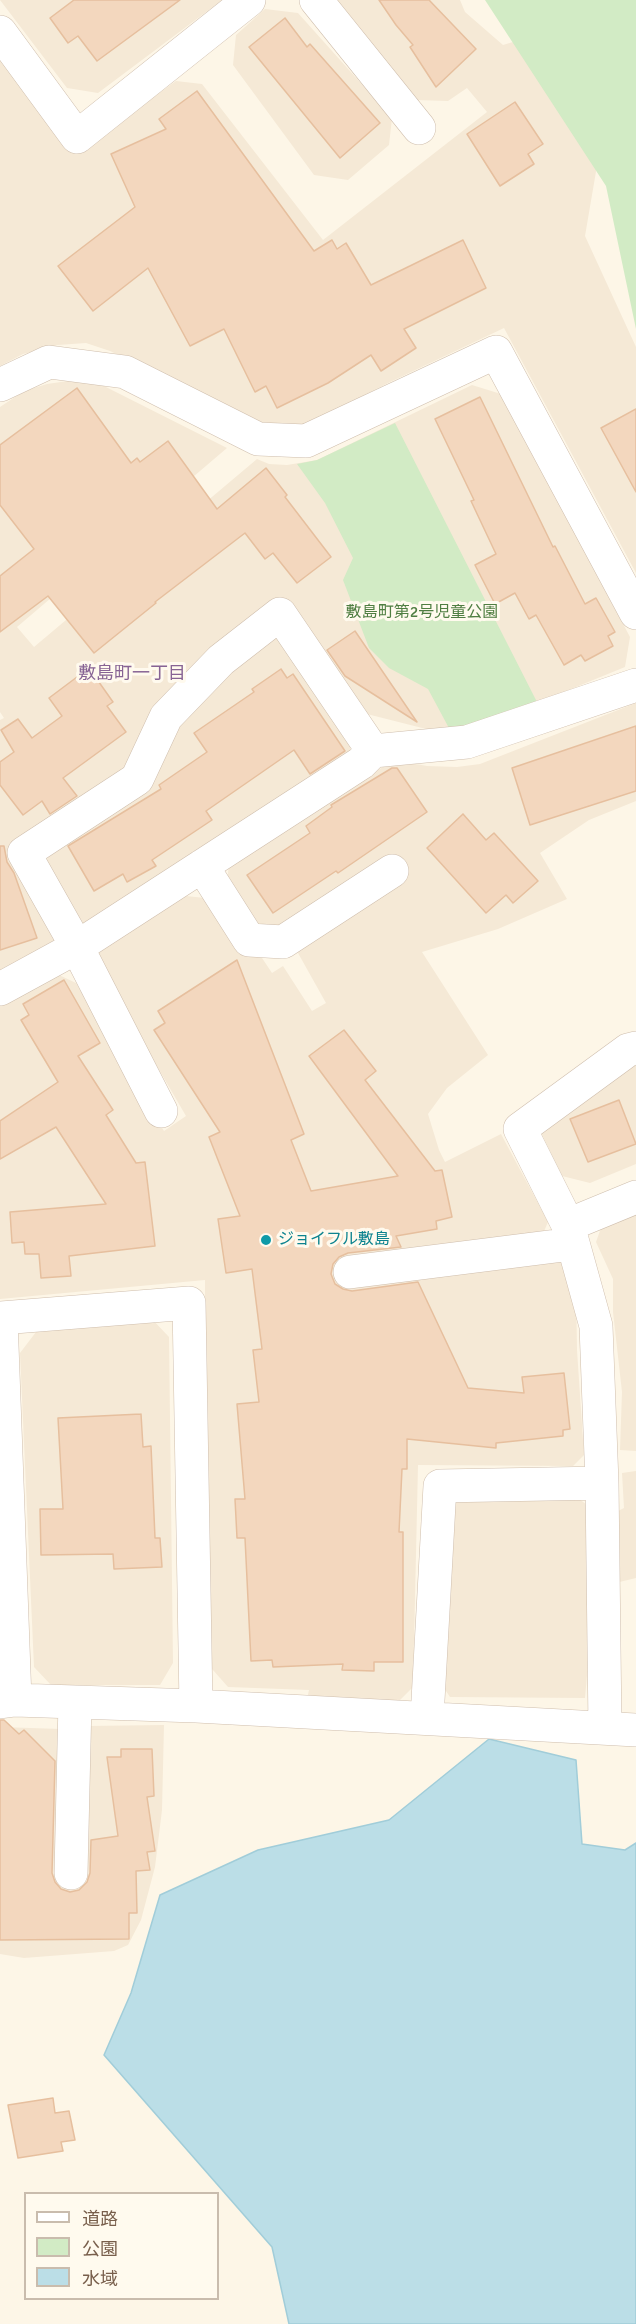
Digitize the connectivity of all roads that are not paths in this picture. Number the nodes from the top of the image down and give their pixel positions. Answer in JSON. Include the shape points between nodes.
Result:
{"nodes":[{"id":1,"x":249,"y":0,"type":"edge"},
{"id":2,"x":316,"y":0,"type":"edge"},
{"id":3,"x":0,"y":32,"type":"edge"},
{"id":4,"x":419,"y":128,"type":"dead end"},
{"id":5,"x":0,"y":385,"type":"edge"},
{"id":6,"x":636,"y":613,"type":"edge"},
{"id":7,"x":636,"y":685,"type":"edge"},
{"id":8,"x":373,"y":751,"type":"junction"},
{"id":9,"x":202,"y":866,"type":"junction"},
{"id":10,"x":392,"y":871,"type":"dead end"},
{"id":11,"x":77,"y":947,"type":"junction"},
{"id":12,"x":0,"y":989,"type":"edge"},
{"id":13,"x":636,"y":1048,"type":"edge"},
{"id":14,"x":161,"y":1111,"type":"dead end"},
{"id":15,"x":636,"y":1197,"type":"edge"},
{"id":16,"x":570,"y":1235,"type":"junction"},
{"id":17,"x":350,"y":1272,"type":"dead end"},
{"id":18,"x":602,"y":1483,"type":"junction"},
{"id":19,"x":8,"y":1701,"type":"edge"},
{"id":20,"x":75,"y":1702,"type":"junction"},
{"id":21,"x":196,"y":1706,"type":"junction"},
{"id":22,"x":427,"y":1718,"type":"junction"},
{"id":23,"x":620,"y":1729,"type":"edge"},
{"id":24,"x":71,"y":1873,"type":"dead end"}],
"edges":[{"from":1,"to":3,"type":"street","via":[[77,137]]},
{"from":2,"to":4,"type":"street"},
{"from":5,"to":6,"type":"street","via":[[49,362],[125,372],[258,439],[306,441],[496,352]]},
{"from":7,"to":8,"type":"street","via":[[467,742]]},
{"from":8,"to":9,"type":"street","via":[[361,763]]},
{"from":8,"to":11,"type":"street","via":[[280,614],[221,660],[166,717],[136,779],[24,853]]},
{"from":9,"to":10,"type":"street","via":[[249,940],[283,942]]},
{"from":9,"to":11,"type":"street"},
{"from":11,"to":12,"type":"street"},
{"from":11,"to":14,"type":"street"},
{"from":13,"to":16,"type":"street","via":[[520,1129]]},
{"from":15,"to":16,"type":"street"},
{"from":16,"to":17,"type":"street"},
{"from":16,"to":18,"type":"street","via":[[596,1326]]},
{"from":18,"to":22,"type":"street","via":[[440,1486]]},
{"from":18,"to":23,"type":"street"},
{"from":19,"to":20,"type":"street"},
{"from":19,"to":21,"type":"street","via":[[1,1318],[189,1303]]},
{"from":20,"to":21,"type":"street"},
{"from":20,"to":24,"type":"street"},
{"from":21,"to":22,"type":"street"},
{"from":22,"to":23,"type":"street"}]}
